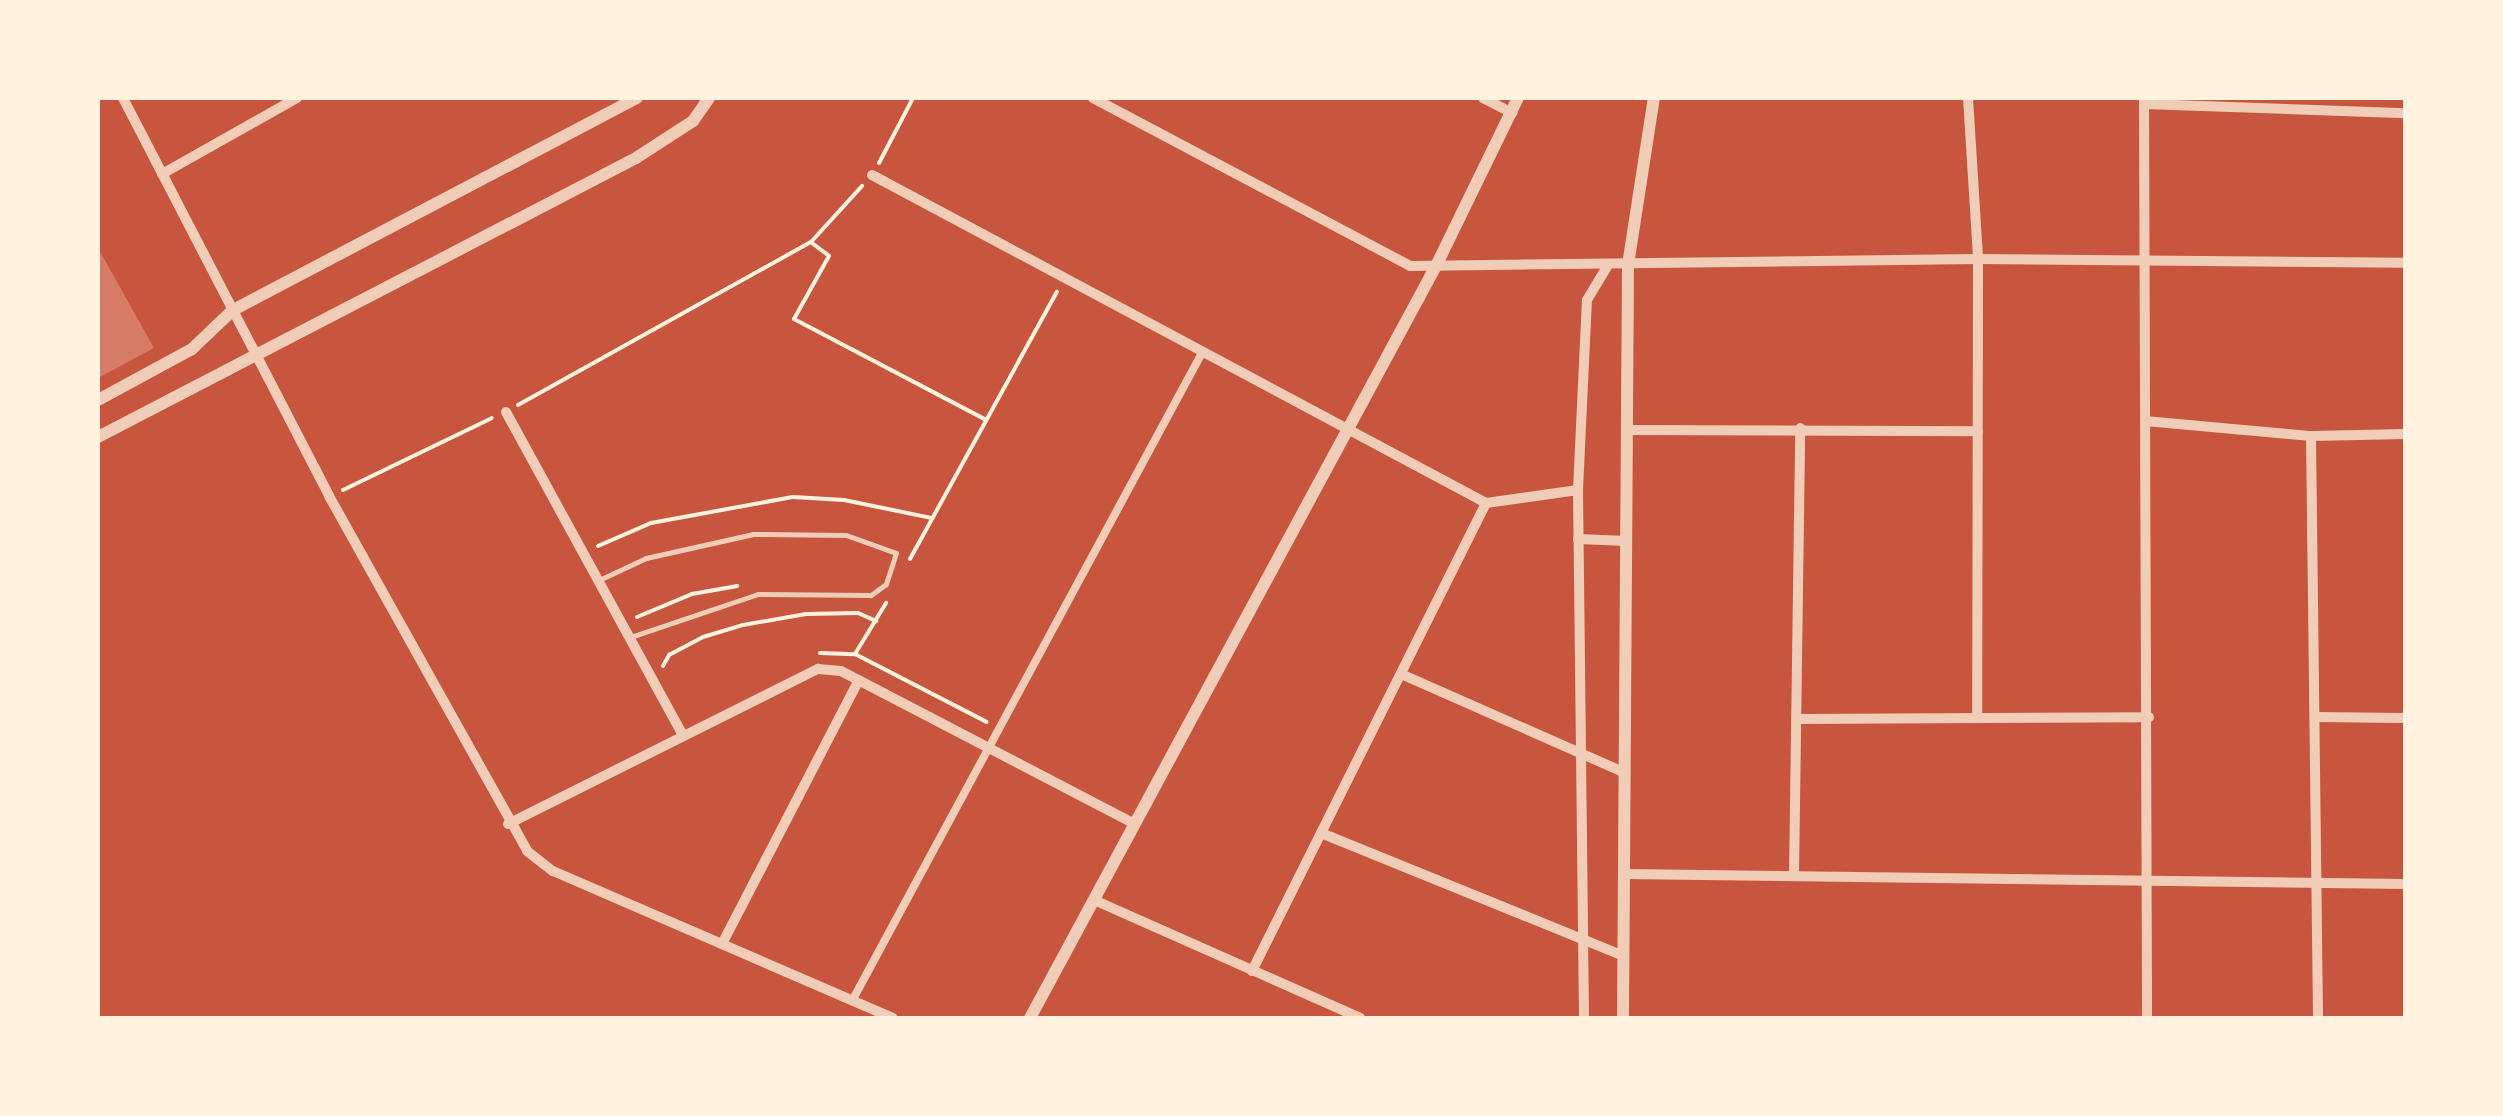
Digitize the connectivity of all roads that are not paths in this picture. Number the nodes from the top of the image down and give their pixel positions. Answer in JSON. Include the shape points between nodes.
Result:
{"nodes":[{"id":1,"x":123,"y":98,"type":"edge"},
{"id":2,"x":296,"y":98,"type":"edge"},
{"id":3,"x":637,"y":98,"type":"edge"},
{"id":4,"x":709,"y":98,"type":"edge"},
{"id":5,"x":1093,"y":98,"type":"edge"},
{"id":6,"x":1483,"y":98,"type":"edge"},
{"id":7,"x":1518,"y":98,"type":"edge"},
{"id":8,"x":1654,"y":98,"type":"edge"},
{"id":9,"x":1968,"y":98,"type":"edge"},
{"id":10,"x":2144,"y":101,"type":"edge"},
{"id":11,"x":2297,"y":102,"type":"edge"},
{"id":12,"x":1512,"y":113,"type":"junction"},
{"id":13,"x":2406,"y":113,"type":"edge"},
{"id":14,"x":162,"y":174,"type":"junction"},
{"id":15,"x":872,"y":175,"type":"road end"},
{"id":16,"x":1978,"y":259,"type":"junction"},
{"id":17,"x":2142,"y":261,"type":"junction"},
{"id":18,"x":2406,"y":263,"type":"edge"},
{"id":19,"x":1608,"y":265,"type":"junction"},
{"id":20,"x":1628,"y":265,"type":"junction"},
{"id":21,"x":1436,"y":266,"type":"junction"},
{"id":22,"x":233,"y":310,"type":"junction"},
{"id":23,"x":1202,"y":353,"type":"junction"},
{"id":24,"x":256,"y":354,"type":"junction"},
{"id":25,"x":98,"y":400,"type":"edge"},
{"id":26,"x":506,"y":412,"type":"road end"},
{"id":27,"x":2145,"y":421,"type":"junction"},
{"id":28,"x":1800,"y":428,"type":"junction"},
{"id":29,"x":1345,"y":430,"type":"junction"},
{"id":30,"x":1630,"y":430,"type":"junction"},
{"id":31,"x":1978,"y":431,"type":"junction"},
{"id":32,"x":2406,"y":434,"type":"edge"},
{"id":33,"x":2311,"y":436,"type":"junction"},
{"id":34,"x":98,"y":437,"type":"edge"},
{"id":35,"x":1578,"y":490,"type":"junction"},
{"id":36,"x":1486,"y":503,"type":"junction"},
{"id":37,"x":1578,"y":538,"type":"junction"},
{"id":38,"x":1626,"y":541,"type":"junction"},
{"id":39,"x":599,"y":580,"type":"junction"},
{"id":40,"x":634,"y":635,"type":"junction"},
{"id":41,"x":1401,"y":674,"type":"junction"},
{"id":42,"x":859,"y":680,"type":"junction"},
{"id":43,"x":1976,"y":717,"type":"junction"},
{"id":44,"x":2149,"y":717,"type":"junction"},
{"id":45,"x":2314,"y":718,"type":"junction"},
{"id":46,"x":2406,"y":718,"type":"edge"},
{"id":47,"x":1796,"y":720,"type":"junction"},
{"id":48,"x":683,"y":735,"type":"junction"},
{"id":49,"x":990,"y":748,"type":"junction"},
{"id":50,"x":1580,"y":754,"type":"junction"},
{"id":51,"x":1625,"y":773,"type":"junction"},
{"id":52,"x":508,"y":824,"type":"junction"},
{"id":53,"x":1135,"y":824,"type":"junction"},
{"id":54,"x":1321,"y":834,"type":"junction"},
{"id":55,"x":1624,"y":874,"type":"junction"},
{"id":56,"x":1794,"y":876,"type":"junction"},
{"id":57,"x":2151,"y":881,"type":"junction"},
{"id":58,"x":2316,"y":883,"type":"junction"},
{"id":59,"x":2406,"y":884,"type":"edge"},
{"id":60,"x":1094,"y":900,"type":"junction"},
{"id":61,"x":1585,"y":941,"type":"junction"},
{"id":62,"x":722,"y":944,"type":"junction"},
{"id":63,"x":1624,"y":956,"type":"junction"},
{"id":64,"x":1252,"y":970,"type":"junction"},
{"id":65,"x":852,"y":1001,"type":"junction"},
{"id":66,"x":894,"y":1018,"type":"edge"},
{"id":67,"x":1030,"y":1018,"type":"edge"},
{"id":68,"x":1360,"y":1018,"type":"edge"},
{"id":69,"x":1584,"y":1018,"type":"edge"},
{"id":70,"x":1624,"y":1018,"type":"edge"},
{"id":71,"x":2146,"y":1018,"type":"edge"},
{"id":72,"x":2318,"y":1018,"type":"edge"}],
"edges":[{"from":1,"to":14,"type":"street"},
{"from":2,"to":14,"type":"street"},
{"from":3,"to":22,"type":"street"},
{"from":4,"to":24,"type":"street","via":[[693,121],[636,158]]},
{"from":5,"to":21,"type":"street","via":[[1410,266]]},
{"from":6,"to":12,"type":"street"},
{"from":7,"to":12,"type":"street"},
{"from":8,"to":20,"type":"street"},
{"from":9,"to":16,"type":"street"},
{"from":10,"to":11,"type":"street"},
{"from":10,"to":17,"type":"street"},
{"from":11,"to":13,"type":"street"},
{"from":12,"to":21,"type":"street"},
{"from":14,"to":22,"type":"street"},
{"from":15,"to":23,"type":"street"},
{"from":16,"to":17,"type":"street"},
{"from":16,"to":20,"type":"street"},
{"from":16,"to":31,"type":"street"},
{"from":17,"to":18,"type":"street"},
{"from":17,"to":27,"type":"street"},
{"from":19,"to":20,"type":"street"},
{"from":19,"to":21,"type":"street"},
{"from":19,"to":35,"type":"street","via":[[1587,300]]},
{"from":20,"to":30,"type":"street"},
{"from":21,"to":29,"type":"street"},
{"from":22,"to":24,"type":"street"},
{"from":22,"to":25,"type":"street","via":[[192,349]]},
{"from":23,"to":29,"type":"street"},
{"from":23,"to":49,"type":"street"},
{"from":24,"to":34,"type":"street"},
{"from":24,"to":52,"type":"street"},
{"from":26,"to":39,"type":"street"},
{"from":27,"to":33,"type":"street"},
{"from":27,"to":44,"type":"street"},
{"from":28,"to":30,"type":"street"},
{"from":28,"to":31,"type":"street"},
{"from":28,"to":47,"type":"street"},
{"from":29,"to":36,"type":"street"},
{"from":29,"to":53,"type":"street"},
{"from":30,"to":38,"type":"street"},
{"from":31,"to":43,"type":"street"},
{"from":32,"to":33,"type":"street"},
{"from":33,"to":45,"type":"street"},
{"from":35,"to":36,"type":"street"},
{"from":35,"to":37,"type":"street"},
{"from":36,"to":41,"type":"street"},
{"from":37,"to":38,"type":"street"},
{"from":37,"to":50,"type":"street"},
{"from":38,"to":51,"type":"street"},
{"from":39,"to":40,"type":"street"},
{"from":39,"to":40,"type":"lane","via":[[646,558],[754,534],[846,535],[896,553],[886,584],[871,595],[758,594]]},
{"from":40,"to":48,"type":"street"},
{"from":41,"to":50,"type":"street"},
{"from":41,"to":54,"type":"street"},
{"from":42,"to":48,"type":"street","via":[[818,669]]},
{"from":42,"to":49,"type":"street"},
{"from":42,"to":62,"type":"street"},
{"from":43,"to":44,"type":"street"},
{"from":43,"to":47,"type":"street"},
{"from":44,"to":57,"type":"street"},
{"from":45,"to":46,"type":"street"},
{"from":45,"to":58,"type":"street"},
{"from":47,"to":56,"type":"street"},
{"from":48,"to":52,"type":"street"},
{"from":49,"to":53,"type":"street"},
{"from":49,"to":65,"type":"street"},
{"from":50,"to":51,"type":"street"},
{"from":50,"to":61,"type":"street"},
{"from":51,"to":55,"type":"street"},
{"from":52,"to":62,"type":"street","via":[[553,871]]},
{"from":53,"to":60,"type":"street"},
{"from":54,"to":61,"type":"street"},
{"from":54,"to":64,"type":"street"},
{"from":55,"to":56,"type":"street"},
{"from":55,"to":63,"type":"street"},
{"from":56,"to":57,"type":"street"},
{"from":57,"to":58,"type":"street"},
{"from":57,"to":71,"type":"street"},
{"from":58,"to":59,"type":"street"},
{"from":58,"to":72,"type":"street"},
{"from":60,"to":64,"type":"street"},
{"from":60,"to":67,"type":"street"},
{"from":61,"to":63,"type":"street"},
{"from":61,"to":69,"type":"street"},
{"from":62,"to":65,"type":"street"},
{"from":63,"to":70,"type":"street"},
{"from":64,"to":68,"type":"street"},
{"from":65,"to":66,"type":"street"}]}
